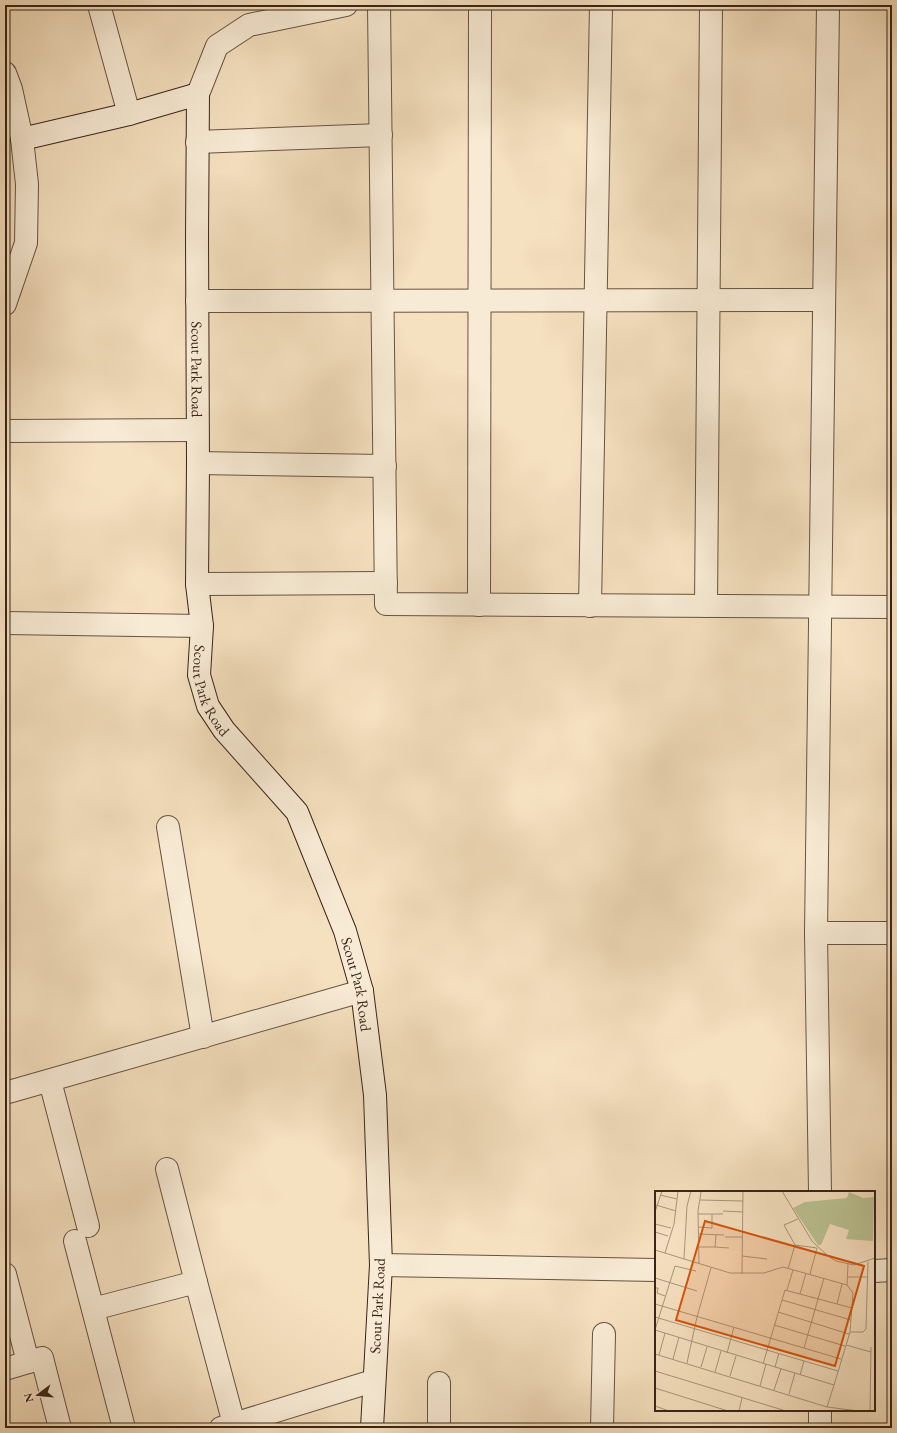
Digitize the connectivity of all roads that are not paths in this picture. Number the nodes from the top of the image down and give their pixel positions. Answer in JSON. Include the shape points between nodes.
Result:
{"nodes":[{"id":1,"x":99,"y":5,"type":"edge"},
{"id":2,"x":346,"y":5,"type":"edge"},
{"id":3,"x":380,"y":5,"type":"edge"},
{"id":4,"x":480,"y":5,"type":"edge"},
{"id":5,"x":600,"y":5,"type":"edge"},
{"id":6,"x":711,"y":5,"type":"edge"},
{"id":7,"x":828,"y":5,"type":"edge"},
{"id":8,"x":5,"y":73,"type":"edge"},
{"id":9,"x":198,"y":94,"type":"junction"},
{"id":10,"x":129,"y":114,"type":"junction"},
{"id":11,"x":381,"y":134,"type":"junction"},
{"id":12,"x":22,"y":139,"type":"junction"},
{"id":13,"x":197,"y":142,"type":"junction"},
{"id":14,"x":383,"y":300,"type":"junction"},
{"id":15,"x":479,"y":300,"type":"junction"},
{"id":16,"x":595,"y":300,"type":"junction"},
{"id":17,"x":709,"y":300,"type":"junction"},
{"id":18,"x":824,"y":300,"type":"junction"},
{"id":19,"x":197,"y":301,"type":"junction"},
{"id":20,"x":5,"y":304,"type":"edge"},
{"id":21,"x":197,"y":430,"type":"junction"},
{"id":22,"x":5,"y":431,"type":"edge"},
{"id":23,"x":198,"y":462,"type":"junction"},
{"id":24,"x":384,"y":466,"type":"junction"},
{"id":25,"x":386,"y":583,"type":"junction"},
{"id":26,"x":197,"y":584,"type":"junction"},
{"id":27,"x":479,"y":605,"type":"junction"},
{"id":28,"x":590,"y":606,"type":"junction"},
{"id":29,"x":706,"y":606,"type":"junction"},
{"id":30,"x":820,"y":607,"type":"junction"},
{"id":31,"x":892,"y":608,"type":"edge"},
{"id":32,"x":5,"y":623,"type":"edge"},
{"id":33,"x":202,"y":626,"type":"junction"},
{"id":34,"x":168,"y":827,"type":"dead end"},
{"id":35,"x":816,"y":933,"type":"junction"},
{"id":36,"x":892,"y":933,"type":"edge"},
{"id":37,"x":362,"y":991,"type":"junction"},
{"id":38,"x":203,"y":1037,"type":"junction"},
{"id":39,"x":50,"y":1081,"type":"junction"},
{"id":40,"x":5,"y":1093,"type":"edge"},
{"id":41,"x":167,"y":1169,"type":"dead end"},
{"id":42,"x":820,"y":1191,"type":"edge"},
{"id":43,"x":381,"y":1264,"type":"junction"},
{"id":44,"x":655,"y":1270,"type":"edge"},
{"id":45,"x":892,"y":1270,"type":"edge"},
{"id":46,"x":875,"y":1271,"type":"edge"},
{"id":47,"x":5,"y":1274,"type":"edge"},
{"id":48,"x":196,"y":1282,"type":"junction"},
{"id":49,"x":93,"y":1309,"type":"junction"},
{"id":50,"x":604,"y":1334,"type":"dead end"},
{"id":51,"x":28,"y":1362,"type":"junction"},
{"id":52,"x":5,"y":1369,"type":"edge"},
{"id":53,"x":373,"y":1381,"type":"junction"},
{"id":54,"x":439,"y":1383,"type":"dead end"},
{"id":55,"x":820,"y":1411,"type":"edge"},
{"id":56,"x":228,"y":1426,"type":"edge"},
{"id":57,"x":60,"y":1428,"type":"edge"},
{"id":58,"x":124,"y":1428,"type":"edge"},
{"id":59,"x":372,"y":1428,"type":"edge"},
{"id":60,"x":439,"y":1428,"type":"edge"},
{"id":61,"x":602,"y":1428,"type":"edge"},
{"id":62,"x":820,"y":1428,"type":"edge"}],
"edges":[{"from":1,"to":10,"type":"street"},
{"from":2,"to":9,"type":"street","via":[[249,25],[217,46]]},
{"from":3,"to":11,"type":"street"},
{"from":4,"to":15,"type":"street"},
{"from":5,"to":16,"type":"street"},
{"from":6,"to":17,"type":"street"},
{"from":7,"to":18,"type":"street"},
{"from":8,"to":12,"type":"street","via":[[12,89]]},
{"from":9,"to":10,"type":"street"},
{"from":9,"to":13,"type":"street","name":"Scout Park Road"},
{"from":10,"to":12,"type":"street"},
{"from":11,"to":13,"type":"street"},
{"from":11,"to":14,"type":"street"},
{"from":12,"to":20,"type":"street","via":[[27,184],[26,244]]},
{"from":13,"to":19,"type":"street","name":"Scout Park Road"},
{"from":14,"to":15,"type":"street"},
{"from":14,"to":19,"type":"street"},
{"from":14,"to":24,"type":"street"},
{"from":15,"to":16,"type":"street"},
{"from":15,"to":27,"type":"street"},
{"from":16,"to":17,"type":"street"},
{"from":16,"to":28,"type":"street"},
{"from":17,"to":18,"type":"street"},
{"from":17,"to":29,"type":"street"},
{"from":18,"to":30,"type":"street"},
{"from":19,"to":21,"type":"street","name":"Scout Park Road"},
{"from":21,"to":22,"type":"street"},
{"from":21,"to":23,"type":"street","name":"Scout Park Road"},
{"from":23,"to":24,"type":"street"},
{"from":23,"to":26,"type":"street","name":"Scout Park Road"},
{"from":24,"to":25,"type":"street"},
{"from":25,"to":26,"type":"street"},
{"from":25,"to":27,"type":"street","via":[[386,604]]},
{"from":26,"to":33,"type":"street","name":"Scout Park Road"},
{"from":27,"to":28,"type":"street"},
{"from":28,"to":29,"type":"street"},
{"from":29,"to":30,"type":"street"},
{"from":30,"to":31,"type":"street"},
{"from":30,"to":35,"type":"street"},
{"from":32,"to":33,"type":"street"},
{"from":33,"to":37,"type":"street","name":"Scout Park Road","via":[[199,675],[208,706],[224,730],[297,812],[345,931]]},
{"from":34,"to":38,"type":"street"},
{"from":35,"to":36,"type":"street"},
{"from":35,"to":42,"type":"street"},
{"from":37,"to":38,"type":"street"},
{"from":37,"to":43,"type":"street","name":"Scout Park Road","via":[[375,1095]]},
{"from":38,"to":39,"type":"street"},
{"from":39,"to":40,"type":"street"},
{"from":39,"to":49,"type":"street","via":[[82,1233]]},
{"from":41,"to":48,"type":"street"},
{"from":43,"to":44,"type":"street"},
{"from":43,"to":53,"type":"street","name":"Scout Park Road"},
{"from":45,"to":46,"type":"street"},
{"from":47,"to":51,"type":"street"},
{"from":48,"to":49,"type":"street"},
{"from":48,"to":56,"type":"street"},
{"from":49,"to":58,"type":"street"},
{"from":50,"to":61,"type":"street"},
{"from":51,"to":52,"type":"street"},
{"from":51,"to":57,"type":"street","via":[[42,1358]]},
{"from":53,"to":56,"type":"street"},
{"from":53,"to":59,"type":"street","name":"Scout Park Road"},
{"from":54,"to":60,"type":"street"},
{"from":55,"to":62,"type":"street"}]}
